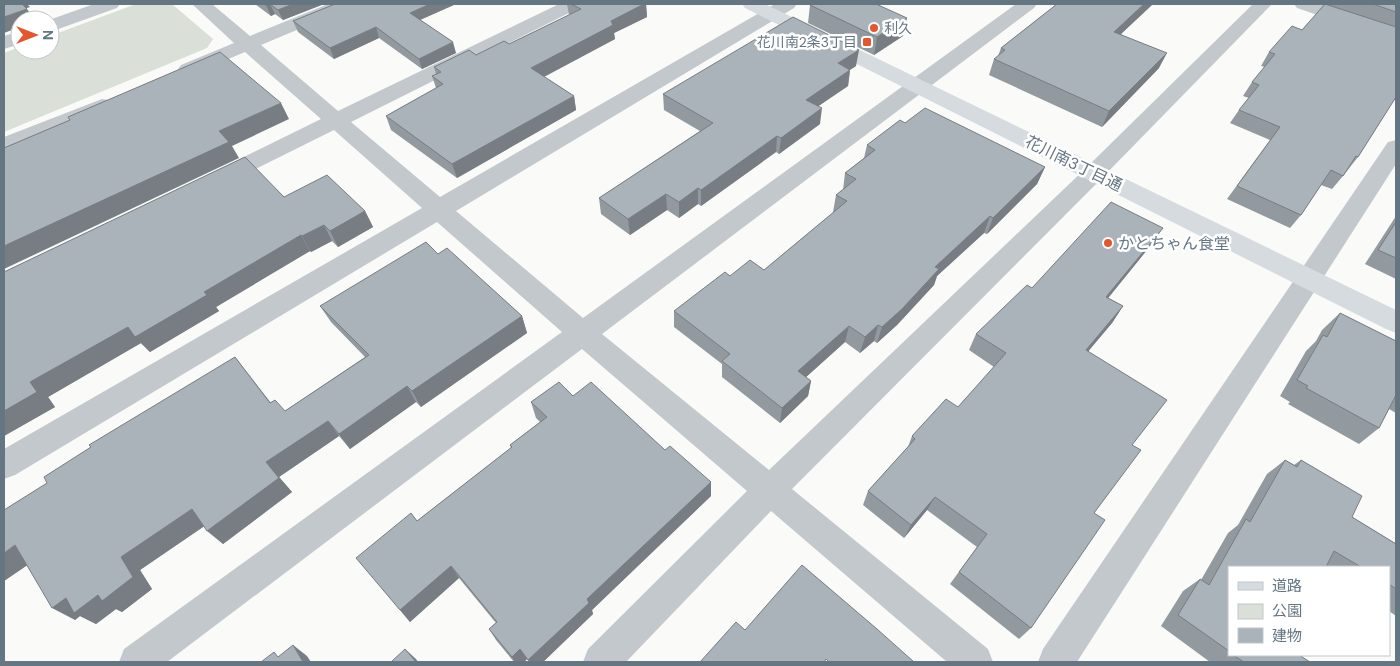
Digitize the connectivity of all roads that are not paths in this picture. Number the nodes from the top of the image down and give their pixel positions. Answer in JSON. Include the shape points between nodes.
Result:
{"nodes":[{"id":1,"x":111,"y":4,"type":"edge"},
{"id":2,"x":201,"y":4,"type":"edge"},
{"id":3,"x":343,"y":4,"type":"edge"},
{"id":4,"x":572,"y":4,"type":"edge"},
{"id":5,"x":1028,"y":4,"type":"edge"},
{"id":6,"x":1263,"y":4,"type":"edge"},
{"id":7,"x":1303,"y":4,"type":"edge"},
{"id":8,"x":770,"y":7,"type":"edge"},
{"id":9,"x":60,"y":22,"type":"edge"},
{"id":10,"x":1396,"y":36,"type":"edge"},
{"id":11,"x":248,"y":44,"type":"junction"},
{"id":12,"x":166,"y":78,"type":"edge"},
{"id":13,"x":918,"y":86,"type":"junction"},
{"id":14,"x":121,"y":97,"type":"edge"},
{"id":15,"x":337,"y":122,"type":"junction"},
{"id":16,"x":4,"y":145,"type":"edge"},
{"id":17,"x":1396,"y":147,"type":"edge"},
{"id":18,"x":1094,"y":173,"type":"junction"},
{"id":19,"x":202,"y":186,"type":"edge"},
{"id":20,"x":440,"y":210,"type":"junction"},
{"id":21,"x":1308,"y":279,"type":"junction"},
{"id":22,"x":1396,"y":322,"type":"edge"},
{"id":23,"x":582,"y":333,"type":"junction"},
{"id":24,"x":4,"y":465,"type":"edge"},
{"id":25,"x":769,"y":490,"type":"junction"},
{"id":26,"x":137,"y":662,"type":"edge"},
{"id":27,"x":601,"y":662,"type":"edge"},
{"id":28,"x":975,"y":662,"type":"edge"},
{"id":29,"x":1056,"y":662,"type":"edge"}],
"edges":[{"from":1,"to":9,"type":"street"},
{"from":2,"to":11,"type":"street"},
{"from":3,"to":11,"type":"street"},
{"from":4,"to":15,"type":"street"},
{"from":5,"to":13,"type":"street"},
{"from":6,"to":18,"type":"street"},
{"from":7,"to":10,"type":"street"},
{"from":8,"to":13,"type":"street","name":"花川南3丁目通"},
{"from":8,"to":20,"type":"street"},
{"from":11,"to":12,"type":"street"},
{"from":11,"to":15,"type":"street"},
{"from":13,"to":18,"type":"street","name":"花川南3丁目通"},
{"from":13,"to":23,"type":"street"},
{"from":14,"to":16,"type":"street"},
{"from":15,"to":19,"type":"street"},
{"from":15,"to":20,"type":"street"},
{"from":17,"to":21,"type":"street"},
{"from":18,"to":21,"type":"street","name":"花川南3丁目通"},
{"from":18,"to":25,"type":"street"},
{"from":20,"to":23,"type":"street"},
{"from":20,"to":24,"type":"street"},
{"from":21,"to":22,"type":"street","name":"花川南3丁目通"},
{"from":21,"to":29,"type":"street"},
{"from":23,"to":25,"type":"street"},
{"from":23,"to":26,"type":"street"},
{"from":25,"to":27,"type":"street"},
{"from":25,"to":28,"type":"street"}]}
